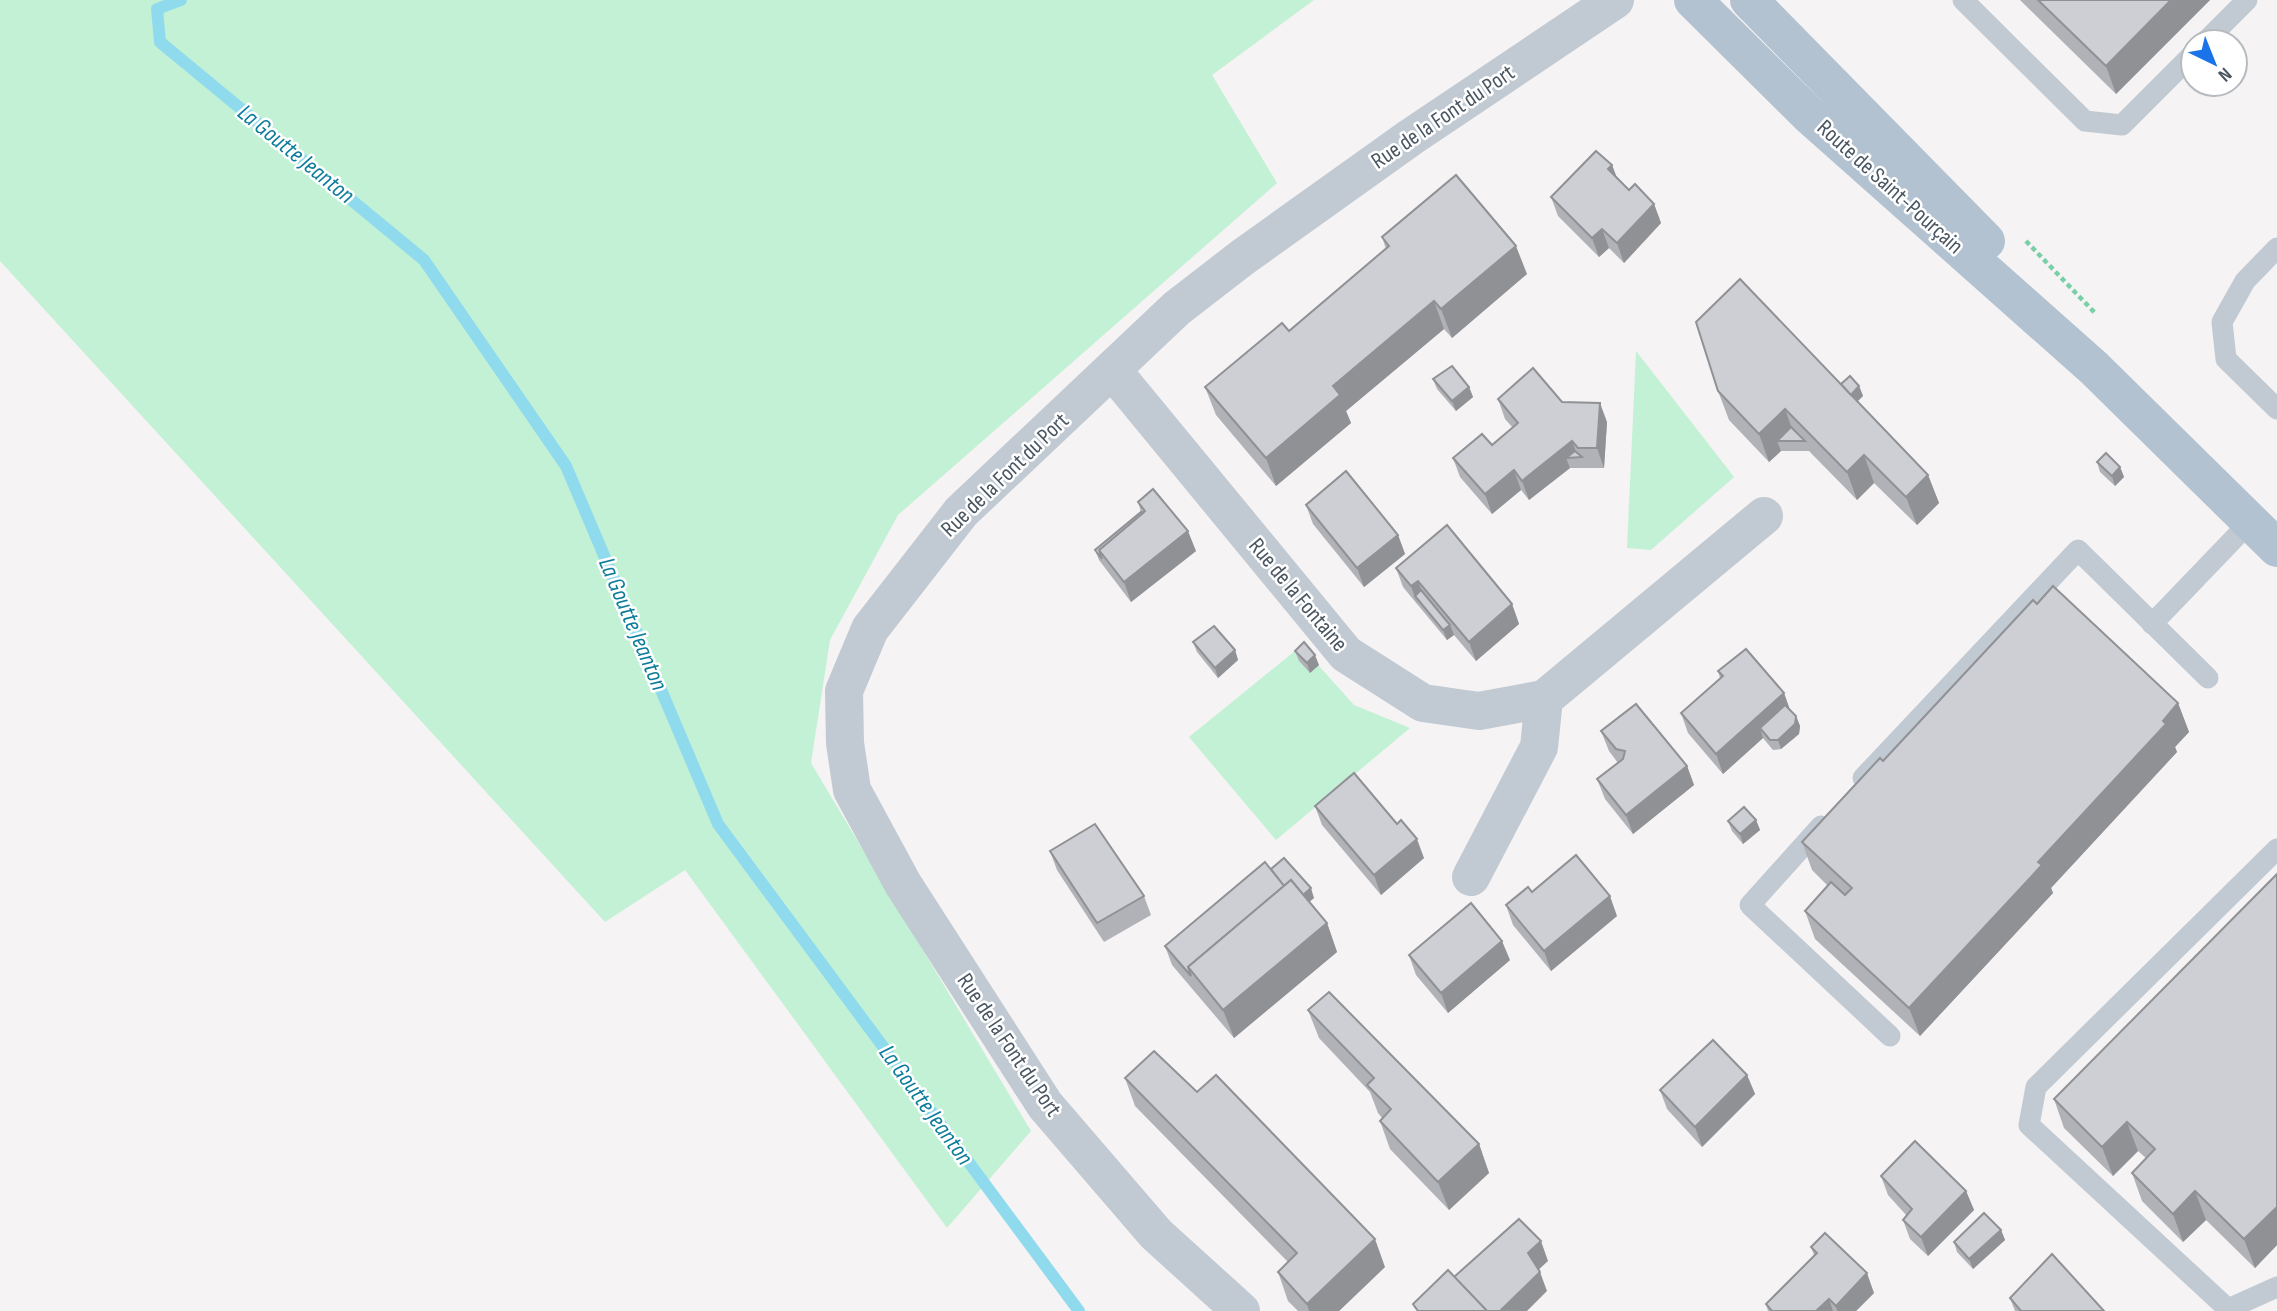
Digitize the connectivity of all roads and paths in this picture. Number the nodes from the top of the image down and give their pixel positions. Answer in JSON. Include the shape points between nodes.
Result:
{"nodes":[{"id":1,"x":1615,"y":0,"type":"edge"},
{"id":2,"x":1693,"y":0,"type":"edge"},
{"id":3,"x":1749,"y":0,"type":"edge"},
{"id":4,"x":1963,"y":0,"type":"edge"},
{"id":5,"x":2247,"y":0,"type":"edge"},
{"id":6,"x":2219,"y":28,"type":"edge"},
{"id":7,"x":2179,"y":68,"type":"edge"},
{"id":8,"x":2021,"y":236,"type":"dead end"},
{"id":9,"x":2277,"y":248,"type":"edge"},
{"id":10,"x":2097,"y":314,"type":"dead end"},
{"id":11,"x":2094,"y":369,"type":"junction"},
{"id":12,"x":1113,"y":371,"type":"junction"},
{"id":13,"x":2277,"y":409,"type":"edge"},
{"id":14,"x":1765,"y":516,"type":"dead end"},
{"id":15,"x":2250,"y":522,"type":"junction"},
{"id":16,"x":2277,"y":548,"type":"edge"},
{"id":17,"x":2152,"y":624,"type":"junction"},
{"id":18,"x":2208,"y":678,"type":"dead end"},
{"id":19,"x":1544,"y":699,"type":"junction"},
{"id":20,"x":2277,"y":849,"type":"edge"},
{"id":21,"x":1471,"y":877,"type":"dead end"},
{"id":22,"x":1890,"y":1036,"type":"dead end"},
{"id":23,"x":2277,"y":1287,"type":"edge"},
{"id":24,"x":1241,"y":1311,"type":"edge"}],
"edges":[{"from":1,"to":12,"type":"street","name":"Rue de la Font du Port","via":[[1243,257],[1177,308]]},
{"from":2,"to":11,"type":"main road","name":"Route de Saint-Pourçain","via":[[1809,115]]},
{"from":3,"to":11,"type":"main road","name":"Route de Saint-Pourçain","via":[[2007,263]]},
{"from":4,"to":7,"type":"lane","via":[[2085,121],[2122,125]]},
{"from":5,"to":6,"type":"lane"},
{"from":8,"to":10,"type":"path"},
{"from":9,"to":13,"type":"lane","via":[[2245,281],[2222,321],[2226,359]]},
{"from":11,"to":15,"type":"main road","name":"Route de Saint-Pourçain"},
{"from":12,"to":19,"type":"street","name":"Rue de la Fontaine","via":[[1346,654],[1423,703],[1479,711]]},
{"from":12,"to":24,"type":"street","name":"Rue de la Font du Port","via":[[961,512],[870,629],[844,691],[845,743],[852,790],[903,884],[1045,1105],[1156,1234]]},
{"from":14,"to":19,"type":"street","name":"Rue de la Fontaine"},
{"from":15,"to":16,"type":"main road","name":"Route de Saint-Pourçain"},
{"from":15,"to":17,"type":"lane"},
{"from":17,"to":18,"type":"lane"},
{"from":17,"to":22,"type":"lane","via":[[2078,550],[1750,905]]},
{"from":19,"to":21,"type":"street","via":[[1539,747]]},
{"from":20,"to":23,"type":"lane","via":[[2036,1087],[2029,1125],[2228,1309]]}]}
